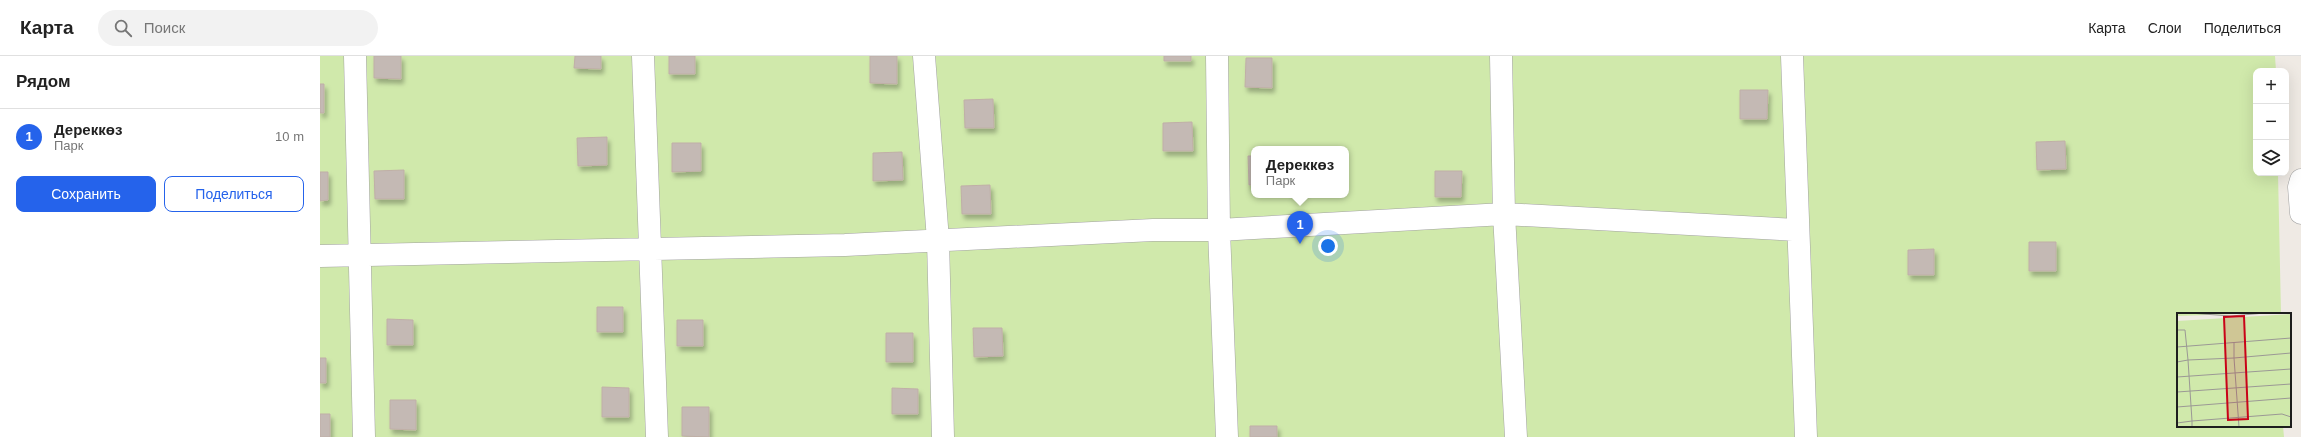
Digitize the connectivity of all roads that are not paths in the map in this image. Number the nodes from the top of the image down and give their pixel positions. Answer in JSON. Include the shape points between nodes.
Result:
{"nodes":[{"id":1,"x":355,"y":56,"type":"edge"},
{"id":2,"x":643,"y":56,"type":"edge"},
{"id":3,"x":924,"y":56,"type":"edge"},
{"id":4,"x":1217,"y":56,"type":"edge"},
{"id":5,"x":1501,"y":56,"type":"edge"},
{"id":6,"x":1792,"y":56,"type":"edge"},
{"id":7,"x":2300,"y":184,"type":"edge"},
{"id":8,"x":2301,"y":213,"type":"edge"},
{"id":9,"x":1504,"y":214,"type":"junction"},
{"id":10,"x":1219,"y":230,"type":"junction"},
{"id":11,"x":1798,"y":230,"type":"junction"},
{"id":12,"x":938,"y":240,"type":"junction"},
{"id":13,"x":650,"y":249,"type":"junction"},
{"id":14,"x":361,"y":255,"type":"junction"},
{"id":15,"x":320,"y":256,"type":"edge"},
{"id":16,"x":364,"y":437,"type":"edge"},
{"id":17,"x":657,"y":437,"type":"edge"},
{"id":18,"x":943,"y":437,"type":"edge"},
{"id":19,"x":1227,"y":437,"type":"edge"},
{"id":20,"x":1516,"y":437,"type":"edge"},
{"id":21,"x":1806,"y":437,"type":"edge"}],
"edges":[{"from":1,"to":14,"type":"street"},
{"from":2,"to":13,"type":"street"},
{"from":3,"to":12,"type":"street"},
{"from":4,"to":10,"type":"street"},
{"from":5,"to":9,"type":"street"},
{"from":6,"to":11,"type":"street"},
{"from":7,"to":8,"type":"street"},
{"from":9,"to":10,"type":"street"},
{"from":9,"to":11,"type":"street"},
{"from":9,"to":20,"type":"street"},
{"from":10,"to":12,"type":"street","via":[[1153,230]]},
{"from":10,"to":19,"type":"street"},
{"from":11,"to":21,"type":"street"},
{"from":12,"to":13,"type":"street","via":[[845,245]]},
{"from":12,"to":18,"type":"street"},
{"from":13,"to":14,"type":"street"},
{"from":13,"to":17,"type":"street"},
{"from":14,"to":15,"type":"street"},
{"from":14,"to":16,"type":"street"}]}
